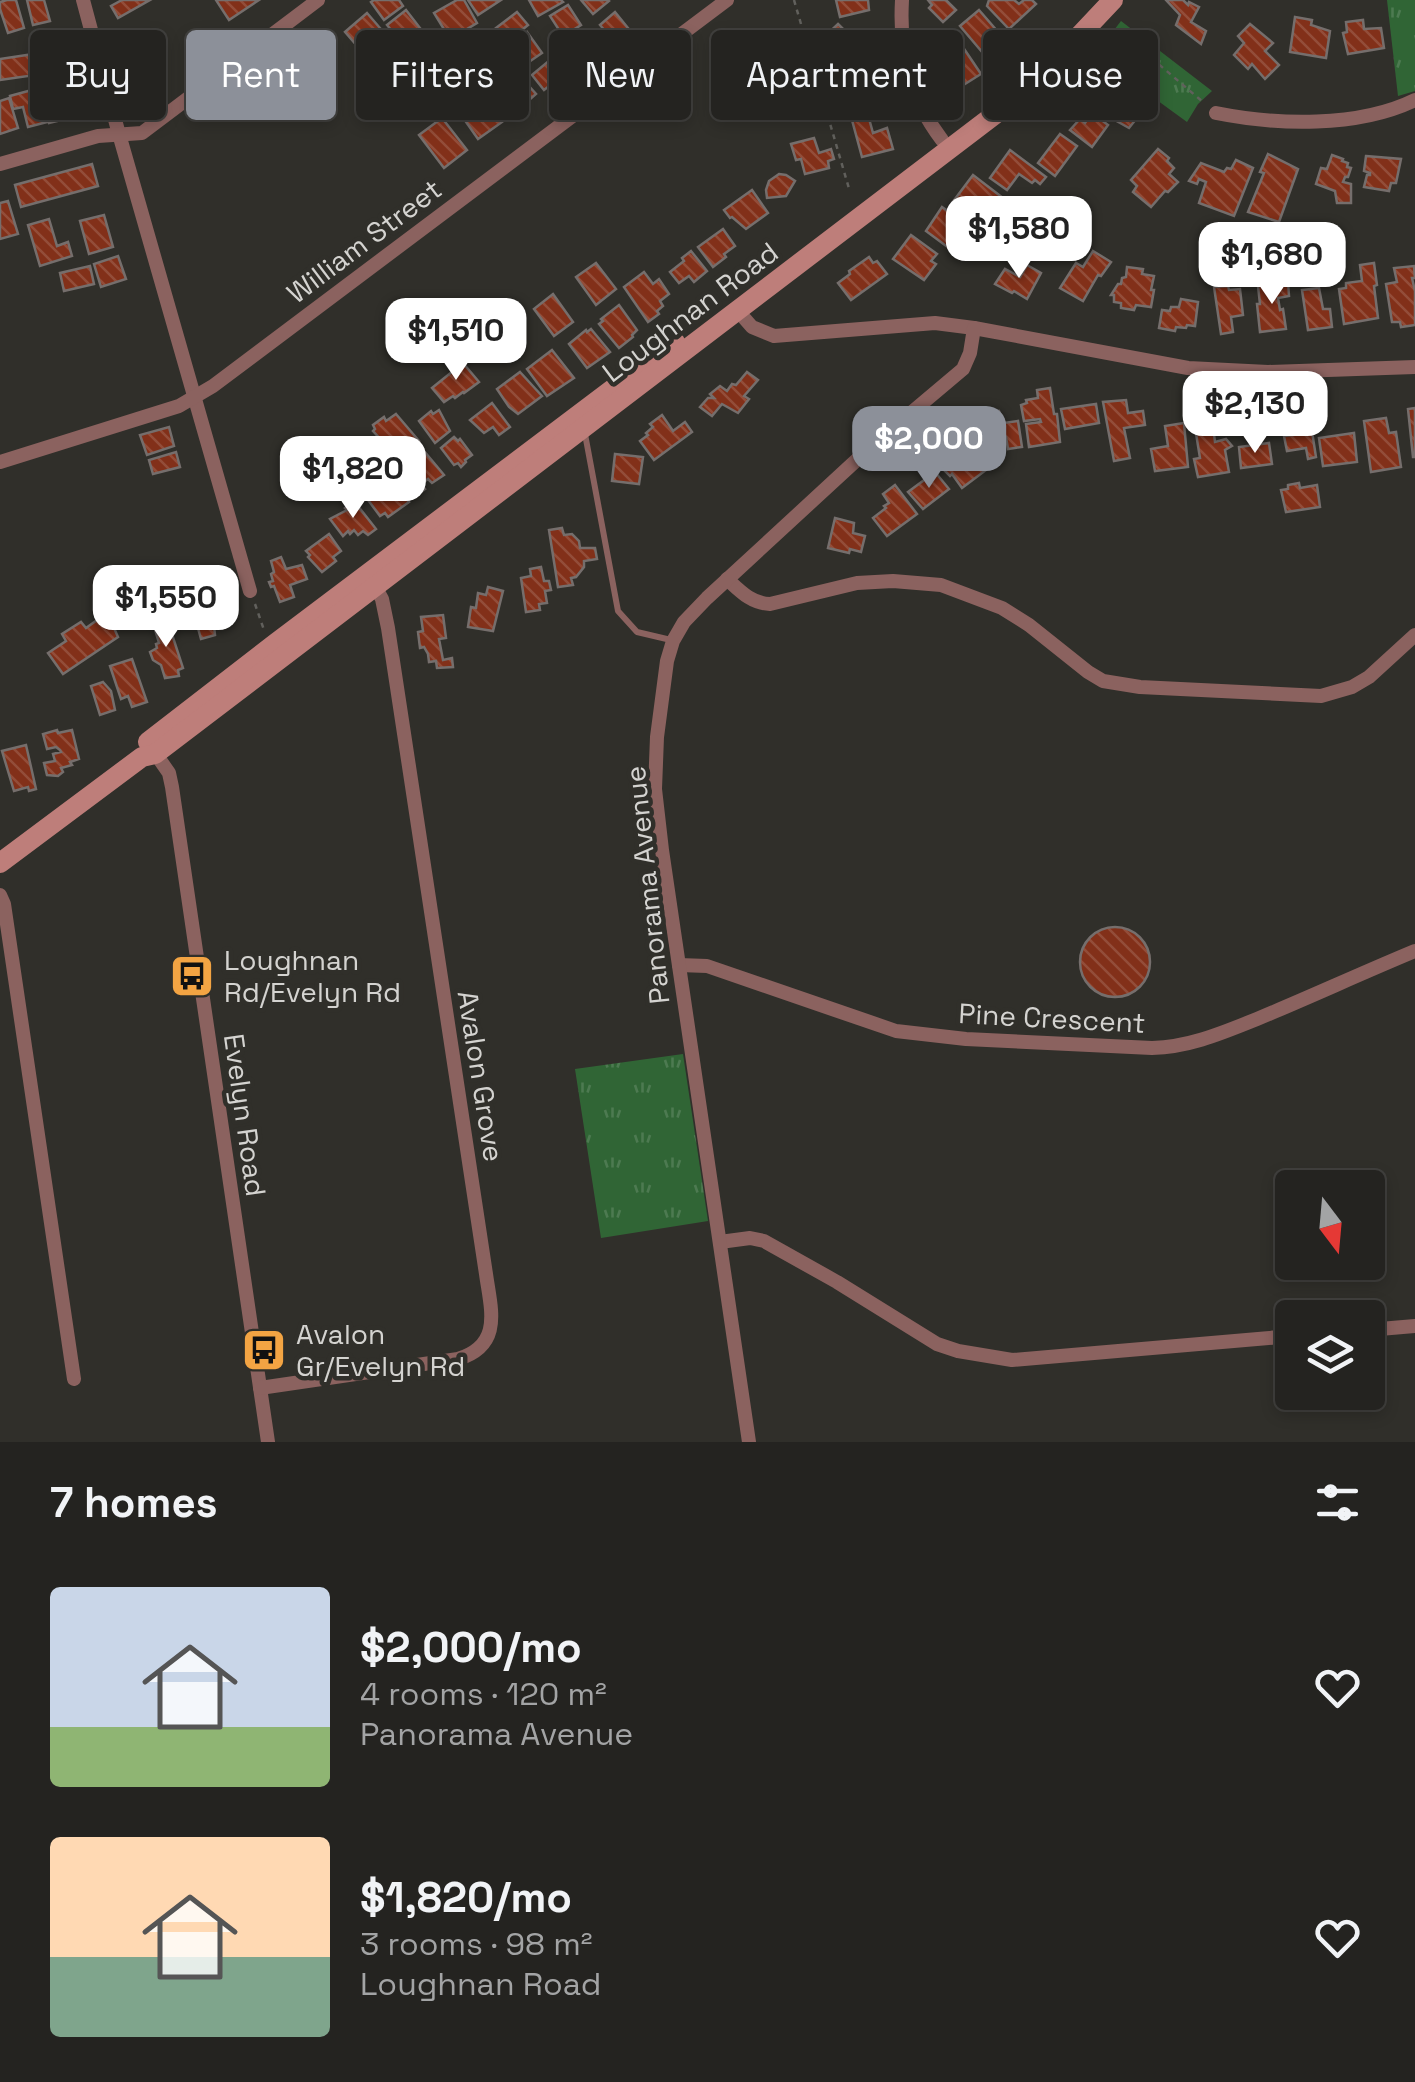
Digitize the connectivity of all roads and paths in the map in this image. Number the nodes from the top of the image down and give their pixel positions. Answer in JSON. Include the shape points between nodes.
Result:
{"nodes":[{"id":1,"x":83,"y":0,"type":"edge"},
{"id":2,"x":318,"y":0,"type":"edge"},
{"id":3,"x":727,"y":0,"type":"edge"},
{"id":4,"x":794,"y":0,"type":"edge"},
{"id":5,"x":902,"y":0,"type":"edge"},
{"id":6,"x":1095,"y":0,"type":"edge"},
{"id":7,"x":1113,"y":0,"type":"edge"},
{"id":8,"x":1158,"y":64,"type":"edge"},
{"id":9,"x":1415,"y":100,"type":"edge"},
{"id":10,"x":1216,"y":113,"type":"joint"},
{"id":11,"x":119,"y":135,"type":"junction"},
{"id":12,"x":942,"y":140,"type":"junction"},
{"id":13,"x":0,"y":164,"type":"edge"},
{"id":14,"x":850,"y":192,"type":"dead end"},
{"id":15,"x":738,"y":311,"type":"junction"},
{"id":16,"x":974,"y":328,"type":"junction"},
{"id":17,"x":1415,"y":367,"type":"edge"},
{"id":18,"x":195,"y":397,"type":"junction"},
{"id":19,"x":584,"y":428,"type":"junction"},
{"id":20,"x":0,"y":462,"type":"edge"},
{"id":21,"x":727,"y":579,"type":"junction"},
{"id":22,"x":376,"y":588,"type":"junction"},
{"id":23,"x":250,"y":592,"type":"joint"},
{"id":24,"x":1415,"y":635,"type":"edge"},
{"id":25,"x":266,"y":636,"type":"dead end"},
{"id":26,"x":673,"y":641,"type":"junction"},
{"id":27,"x":148,"y":751,"type":"junction"},
{"id":28,"x":0,"y":863,"type":"edge"},
{"id":29,"x":0,"y":896,"type":"edge"},
{"id":30,"x":1415,"y":951,"type":"edge"},
{"id":31,"x":680,"y":965,"type":"junction"},
{"id":32,"x":720,"y":1242,"type":"junction"},
{"id":33,"x":1415,"y":1326,"type":"edge"},
{"id":34,"x":1385,"y":1329,"type":"edge"},
{"id":35,"x":1275,"y":1337,"type":"edge"},
{"id":36,"x":74,"y":1379,"type":"dead end"},
{"id":37,"x":260,"y":1388,"type":"junction"},
{"id":38,"x":268,"y":1442,"type":"edge"},
{"id":39,"x":749,"y":1442,"type":"edge"}],
"edges":[{"from":1,"to":11,"type":"street"},
{"from":2,"to":11,"type":"street","via":[[150,128]]},
{"from":3,"to":18,"type":"street","name":"William Street"},
{"from":4,"to":14,"type":"path"},
{"from":5,"to":12,"type":"street","via":[[910,79]]},
{"from":6,"to":12,"type":"main road","name":"Loughnan Road","via":[[1011,86]]},
{"from":7,"to":15,"type":"main road","name":"Loughnan Road","via":[[998,112]]},
{"from":8,"to":10,"type":"path"},
{"from":9,"to":10,"type":"street","via":[[1371,114],[1310,120],[1256,121]]},
{"from":11,"to":13,"type":"street"},
{"from":11,"to":18,"type":"street"},
{"from":12,"to":27,"type":"main road","name":"Loughnan Road","via":[[307,619]]},
{"from":15,"to":16,"type":"street","via":[[752,327],[774,336],[935,323]]},
{"from":15,"to":19,"type":"main road","name":"Loughnan Road"},
{"from":16,"to":17,"type":"street","via":[[1188,368]]},
{"from":16,"to":21,"type":"street","name":"Panorama Avenue","via":[[962,369]]},
{"from":18,"to":20,"type":"street","name":"William Street"},
{"from":18,"to":23,"type":"street"},
{"from":19,"to":22,"type":"main road","name":"Loughnan Road"},
{"from":19,"to":26,"type":"lane","via":[[618,611],[638,632]]},
{"from":21,"to":24,"type":"street","via":[[760,604],[857,583],[941,585],[1002,608],[1104,681],[1140,687],[1321,696],[1369,677]]},
{"from":21,"to":26,"type":"street","name":"Panorama Avenue"},
{"from":22,"to":27,"type":"main road","name":"Loughnan Road"},
{"from":22,"to":37,"type":"street","name":"Avalon Grove","via":[[386,613],[491,1327],[470,1356]]},
{"from":23,"to":25,"type":"path"},
{"from":26,"to":31,"type":"street","name":"Panorama Avenue","via":[[655,789]]},
{"from":27,"to":28,"type":"main road","name":"Loughnan Road"},
{"from":27,"to":37,"type":"street","name":"Evelyn Road","via":[[172,787]]},
{"from":29,"to":36,"type":"street"},
{"from":30,"to":31,"type":"street","name":"Pine Crescent","via":[[1204,1040],[1170,1048],[896,1031],[707,966]]},
{"from":31,"to":32,"type":"street","name":"Panorama Avenue"},
{"from":32,"to":35,"type":"street","via":[[764,1241],[938,1344],[981,1356],[1012,1360]]},
{"from":32,"to":39,"type":"street","name":"Panorama Avenue"},
{"from":33,"to":34,"type":"street"},
{"from":37,"to":38,"type":"street","name":"Evelyn Road"}]}
